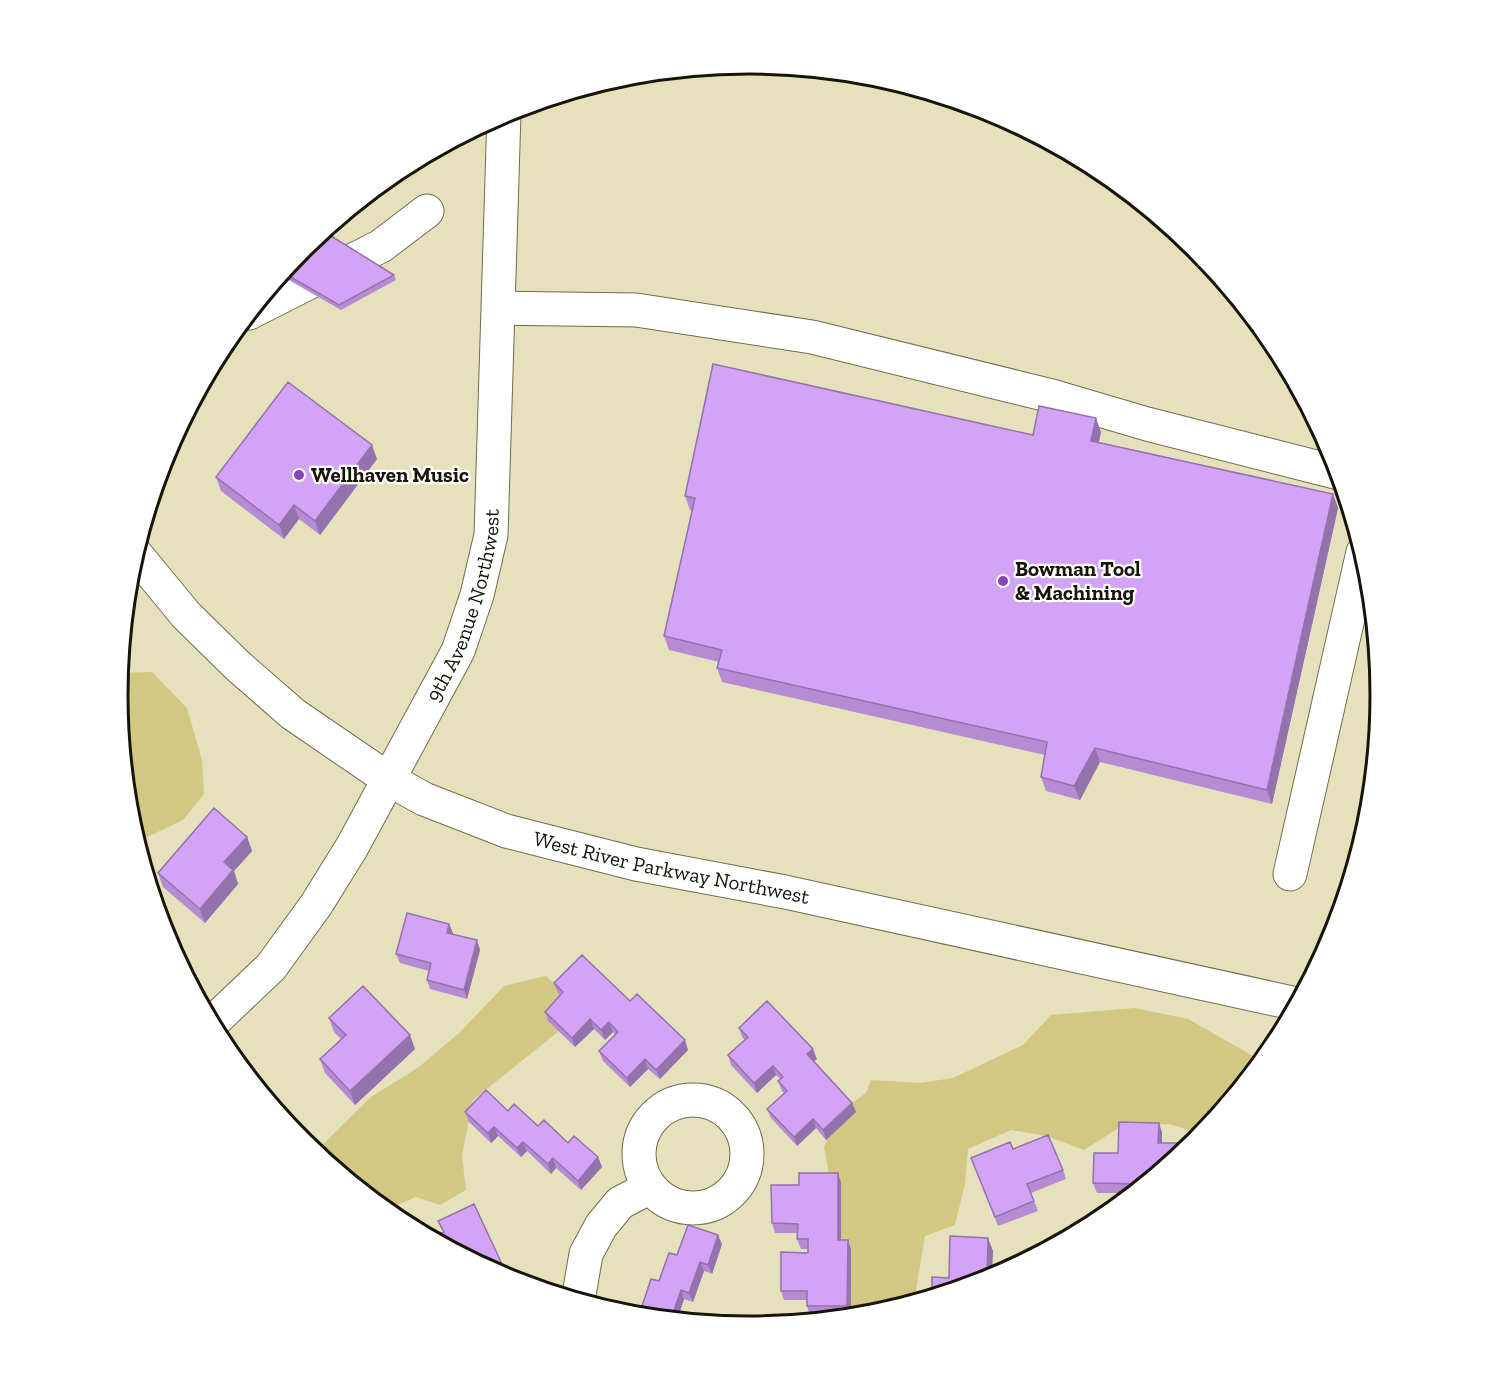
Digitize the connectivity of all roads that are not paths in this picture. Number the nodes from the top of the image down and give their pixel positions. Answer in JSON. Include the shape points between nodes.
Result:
{"nodes":[{"id":1,"x":504,"y":124,"type":"edge"},
{"id":2,"x":426,"y":212,"type":"dead end"},
{"id":3,"x":266,"y":304,"type":"edge"},
{"id":4,"x":498,"y":308,"type":"junction"},
{"id":5,"x":1328,"y":470,"type":"edge"},
{"id":6,"x":142,"y":562,"type":"edge"},
{"id":7,"x":1360,"y":579,"type":"edge"},
{"id":8,"x":388,"y":779,"type":"junction"},
{"id":9,"x":1290,"y":874,"type":"dead end"},
{"id":10,"x":1289,"y":1002,"type":"edge"},
{"id":11,"x":218,"y":1017,"type":"edge"},
{"id":12,"x":650,"y":1186,"type":"dead end"},
{"id":13,"x":580,"y":1293,"type":"edge"}],
"edges":[{"from":1,"to":4,"type":"main road","name":"9th Avenue Northwest"},
{"from":2,"to":3,"type":"main road","via":[[381,246]]},
{"from":4,"to":5,"type":"main road","via":[[636,310],[812,337],[1041,393]]},
{"from":4,"to":8,"type":"main road","name":"9th Avenue Northwest","via":[[490,535],[477,595],[458,651]]},
{"from":6,"to":8,"type":"main road","name":"West River Parkway Northwest","via":[[186,615],[238,666],[293,714]]},
{"from":7,"to":9,"type":"main road"},
{"from":8,"to":10,"type":"main road","name":"West River Parkway Northwest","via":[[424,799],[506,831],[636,864],[797,895]]},
{"from":8,"to":11,"type":"main road","name":"9th Avenue Northwest","via":[[352,847],[284,950]]},
{"from":12,"to":13,"type":"main road","via":[[620,1203],[601,1226],[586,1254]]}]}
